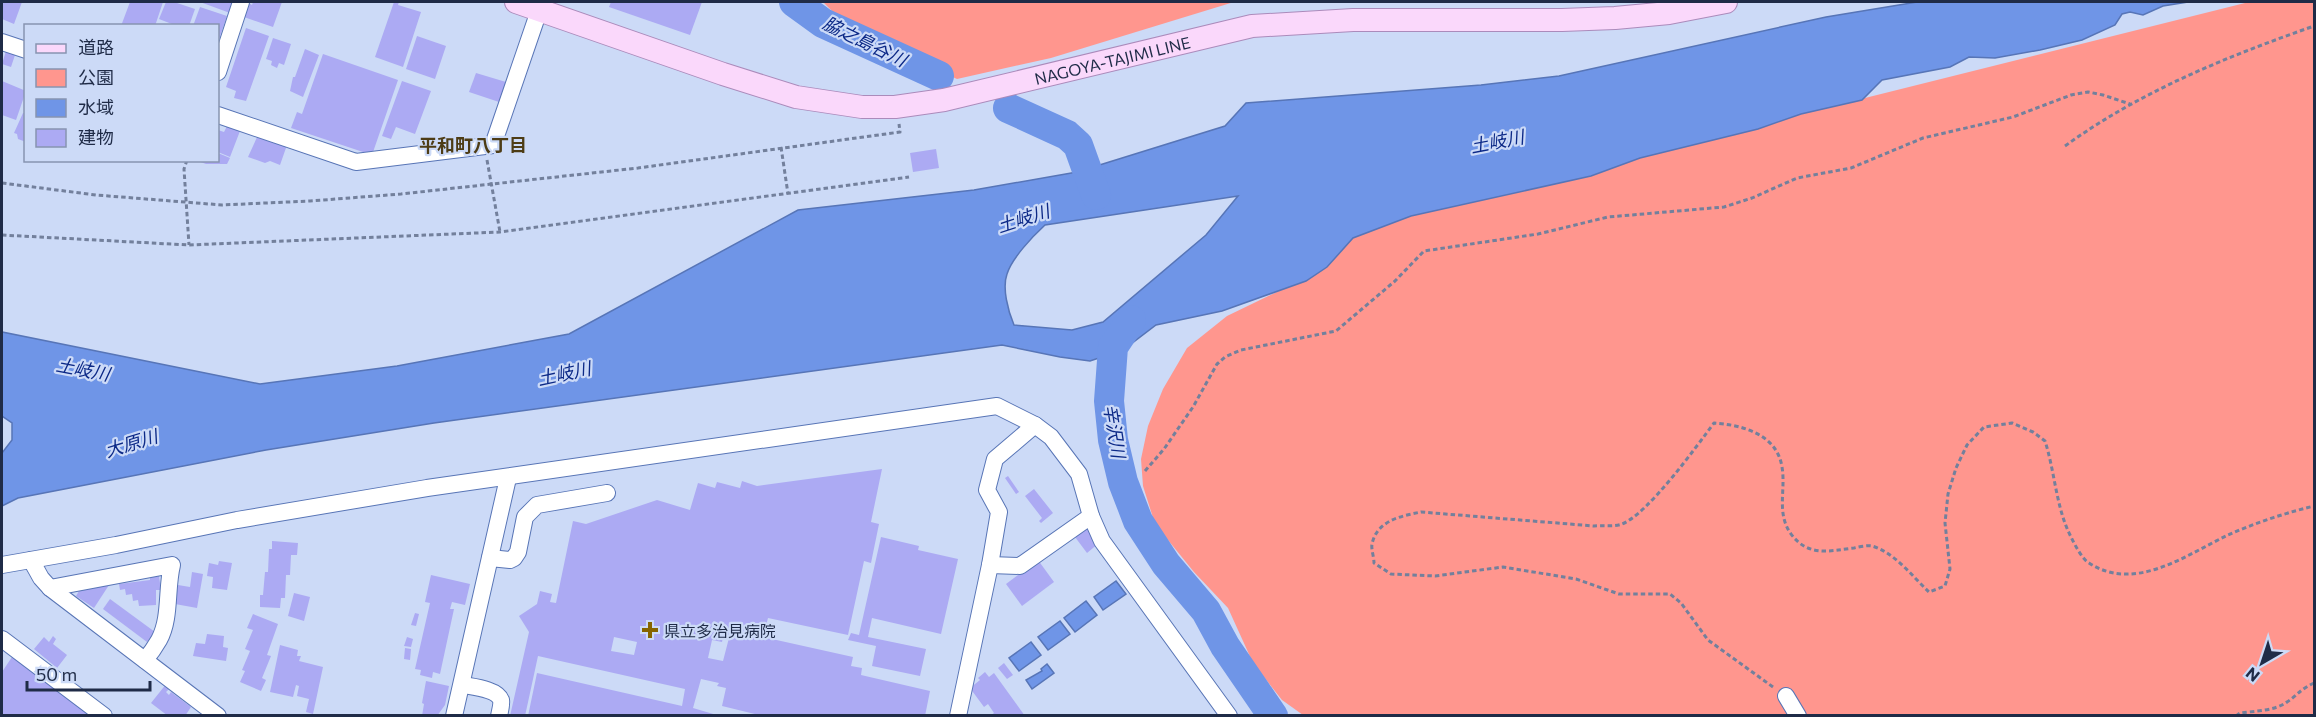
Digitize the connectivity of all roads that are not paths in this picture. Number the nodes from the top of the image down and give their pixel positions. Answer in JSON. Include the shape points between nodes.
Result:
{"nodes":[{"id":1,"x":241,"y":2,"type":"edge"},
{"id":2,"x":516,"y":2,"type":"edge"},
{"id":3,"x":1726,"y":2,"type":"edge"},
{"id":4,"x":541,"y":5,"type":"edge"},
{"id":5,"x":2,"y":42,"type":"edge"},
{"id":6,"x":24,"y":49,"type":"edge"},
{"id":7,"x":219,"y":69,"type":"edge"},
{"id":8,"x":219,"y":115,"type":"edge"},
{"id":9,"x":1035,"y":424,"type":"junction"},
{"id":10,"x":508,"y":478,"type":"junction"},
{"id":11,"x":607,"y":493,"type":"dead end"},
{"id":12,"x":1091,"y":516,"type":"junction"},
{"id":13,"x":490,"y":558,"type":"junction"},
{"id":14,"x":31,"y":560,"type":"junction"},
{"id":15,"x":2,"y":565,"type":"edge"},
{"id":16,"x":990,"y":565,"type":"junction"},
{"id":17,"x":50,"y":588,"type":"junction"},
{"id":18,"x":2,"y":639,"type":"edge"},
{"id":19,"x":145,"y":660,"type":"junction"},
{"id":20,"x":463,"y":684,"type":"junction"},
{"id":21,"x":1786,"y":696,"type":"road end"},
{"id":22,"x":963,"y":714,"type":"edge"},
{"id":23,"x":104,"y":716,"type":"edge"},
{"id":24,"x":218,"y":716,"type":"edge"},
{"id":25,"x":454,"y":716,"type":"edge"},
{"id":26,"x":500,"y":716,"type":"edge"},
{"id":27,"x":1229,"y":716,"type":"edge"},
{"id":28,"x":1798,"y":716,"type":"edge"}],
"edges":[{"from":1,"to":7,"type":"street"},
{"from":2,"to":4,"type":"main road","name":"NAGOYA-TAJIMI LINE"},
{"from":3,"to":4,"type":"main road","name":"NAGOYA-TAJIMI LINE","via":[[1615,18],[1353,20],[1252,26],[944,100],[895,107],[839,105],[796,97],[723,74]]},
{"from":4,"to":8,"type":"street","via":[[493,145],[356,162]]},
{"from":5,"to":6,"type":"street"},
{"from":9,"to":10,"type":"street","via":[[997,406]]},
{"from":9,"to":12,"type":"street","via":[[1051,437],[1078,474]]},
{"from":9,"to":16,"type":"street","via":[[995,459],[987,490],[999,512]]},
{"from":10,"to":13,"type":"street"},
{"from":10,"to":14,"type":"street","via":[[237,519]]},
{"from":11,"to":13,"type":"street","via":[[537,505],[525,517],[514,558]]},
{"from":12,"to":16,"type":"street","via":[[1020,566]]},
{"from":12,"to":27,"type":"street","via":[[1102,541]]},
{"from":13,"to":20,"type":"street"},
{"from":14,"to":15,"type":"street"},
{"from":14,"to":17,"type":"street"},
{"from":16,"to":22,"type":"street"},
{"from":17,"to":19,"type":"street"},
{"from":17,"to":19,"type":"street","via":[[172,565],[167,615],[160,639]]},
{"from":18,"to":23,"type":"street"},
{"from":19,"to":24,"type":"street"},
{"from":20,"to":25,"type":"street"},
{"from":20,"to":26,"type":"street","via":[[499,696]]},
{"from":21,"to":28,"type":"street"}]}
